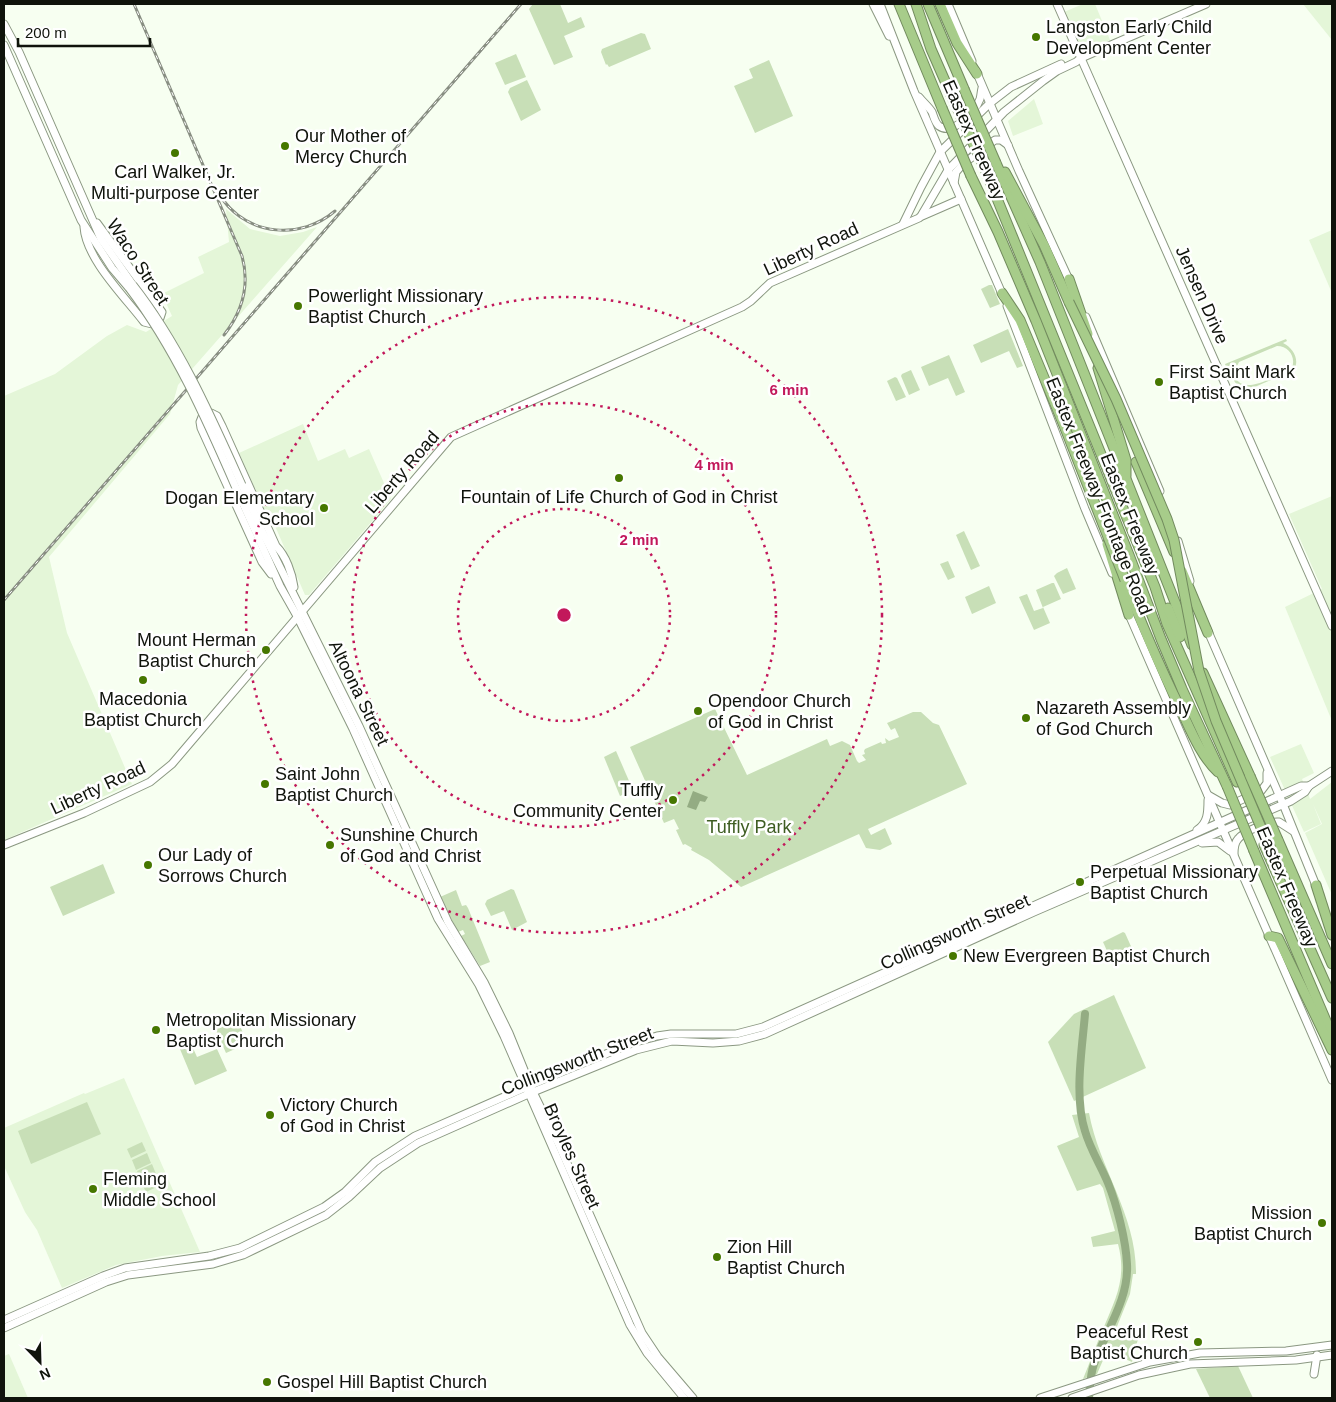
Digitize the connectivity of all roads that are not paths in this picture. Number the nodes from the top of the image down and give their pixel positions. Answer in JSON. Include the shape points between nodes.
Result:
{"nodes":[{"id":1,"x":873,"y":4,"type":"edge"},
{"id":2,"x":880,"y":4,"type":"edge"},
{"id":3,"x":899,"y":4,"type":"edge"},
{"id":4,"x":916,"y":4,"type":"edge"},
{"id":5,"x":928,"y":4,"type":"edge"},
{"id":6,"x":940,"y":4,"type":"edge"},
{"id":7,"x":948,"y":4,"type":"edge"},
{"id":8,"x":1057,"y":4,"type":"edge"},
{"id":9,"x":1206,"y":4,"type":"edge"},
{"id":10,"x":4,"y":24,"type":"edge"},
{"id":11,"x":4,"y":45,"type":"edge"},
{"id":12,"x":1081,"y":58,"type":"junction"},
{"id":13,"x":907,"y":72,"type":"junction"},
{"id":14,"x":1044,"y":72,"type":"junction"},
{"id":15,"x":977,"y":74,"type":"junction"},
{"id":16,"x":982,"y":86,"type":"junction"},
{"id":17,"x":914,"y":91,"type":"junction"},
{"id":18,"x":1024,"y":96,"type":"junction"},
{"id":19,"x":989,"y":104,"type":"junction"},
{"id":20,"x":997,"y":119,"type":"junction"},
{"id":21,"x":1008,"y":145,"type":"junction"},
{"id":22,"x":940,"y":152,"type":"junction"},
{"id":23,"x":997,"y":162,"type":"junction"},
{"id":24,"x":948,"y":170,"type":"junction"},
{"id":25,"x":954,"y":184,"type":"junction"},
{"id":26,"x":995,"y":192,"type":"junction"},
{"id":27,"x":961,"y":199,"type":"junction"},
{"id":28,"x":911,"y":209,"type":"junction"},
{"id":29,"x":920,"y":217,"type":"junction"},
{"id":30,"x":93,"y":219,"type":"junction"},
{"id":31,"x":84,"y":224,"type":"junction"},
{"id":32,"x":903,"y":224,"type":"junction"},
{"id":33,"x":1069,"y":279,"type":"junction"},
{"id":34,"x":131,"y":287,"type":"junction"},
{"id":35,"x":1002,"y":293,"type":"junction"},
{"id":36,"x":1069,"y":302,"type":"junction"},
{"id":37,"x":1071,"y":410,"type":"junction"},
{"id":38,"x":1126,"y":484,"type":"junction"},
{"id":39,"x":239,"y":487,"type":"junction"},
{"id":40,"x":1115,"y":520,"type":"junction"},
{"id":41,"x":276,"y":546,"type":"junction"},
{"id":42,"x":282,"y":570,"type":"junction"},
{"id":43,"x":280,"y":586,"type":"junction"},
{"id":44,"x":293,"y":593,"type":"junction"},
{"id":45,"x":302,"y":610,"type":"junction"},
{"id":46,"x":1129,"y":615,"type":"junction"},
{"id":47,"x":298,"y":616,"type":"junction"},
{"id":48,"x":1167,"y":624,"type":"junction"},
{"id":49,"x":1332,"y":626,"type":"edge"},
{"id":50,"x":1208,"y":633,"type":"junction"},
{"id":51,"x":1216,"y":722,"type":"junction"},
{"id":52,"x":1267,"y":770,"type":"junction"},
{"id":53,"x":1332,"y":772,"type":"edge"},
{"id":54,"x":1222,"y":776,"type":"junction"},
{"id":55,"x":1309,"y":786,"type":"junction"},
{"id":56,"x":1208,"y":794,"type":"junction"},
{"id":57,"x":1279,"y":796,"type":"junction"},
{"id":58,"x":1283,"y":804,"type":"junction"},
{"id":59,"x":1220,"y":822,"type":"junction"},
{"id":60,"x":1223,"y":830,"type":"junction"},
{"id":61,"x":1295,"y":833,"type":"junction"},
{"id":62,"x":1189,"y":836,"type":"junction"},
{"id":63,"x":4,"y":845,"type":"edge"},
{"id":64,"x":1189,"y":845,"type":"junction"},
{"id":65,"x":1266,"y":845,"type":"junction"},
{"id":66,"x":1234,"y":855,"type":"junction"},
{"id":67,"x":1316,"y":885,"type":"junction"},
{"id":68,"x":442,"y":917,"type":"junction"},
{"id":69,"x":1332,"y":920,"type":"edge"},
{"id":70,"x":1332,"y":935,"type":"edge"},
{"id":71,"x":1269,"y":936,"type":"junction"},
{"id":72,"x":1332,"y":964,"type":"edge"},
{"id":73,"x":1332,"y":998,"type":"edge"},
{"id":74,"x":1332,"y":1036,"type":"edge"},
{"id":75,"x":1332,"y":1050,"type":"edge"},
{"id":76,"x":1332,"y":1080,"type":"edge"},
{"id":77,"x":529,"y":1089,"type":"junction"},
{"id":78,"x":4,"y":1320,"type":"edge"},
{"id":79,"x":4,"y":1328,"type":"edge"},
{"id":80,"x":1332,"y":1345,"type":"edge"},
{"id":81,"x":1316,"y":1347,"type":"junction"},
{"id":82,"x":1188,"y":1355,"type":"junction"},
{"id":83,"x":1332,"y":1355,"type":"edge"},
{"id":84,"x":1317,"y":1357,"type":"junction"},
{"id":85,"x":1189,"y":1364,"type":"junction"},
{"id":86,"x":669,"y":1374,"type":"junction"},
{"id":87,"x":1314,"y":1374,"type":"dead end"},
{"id":88,"x":684,"y":1398,"type":"edge"},
{"id":89,"x":693,"y":1398,"type":"edge"},
{"id":90,"x":1040,"y":1398,"type":"edge"},
{"id":91,"x":1072,"y":1398,"type":"edge"}],
"edges":[{"from":1,"to":13,"type":"main road"},
{"from":2,"to":13,"type":"main road","name":"Eastex Freeway Frontage Road"},
{"from":3,"to":37,"type":"highway","name":"Eastex Freeway","bridge":true},
{"from":4,"to":26,"type":"highway","bridge":true,"via":[[931,49]]},
{"from":5,"to":23,"type":"highway","name":"Eastex Freeway","bridge":true,"via":[[984,139]]},
{"from":6,"to":15,"type":"highway","via":[[957,43]]},
{"from":7,"to":15,"type":"main road"},
{"from":8,"to":12,"type":"main road","name":"Jensen Drive"},
{"from":9,"to":12,"type":"main road"},
{"from":10,"to":30,"type":"main road","name":"Waco Street"},
{"from":11,"to":31,"type":"main road","name":"Waco Street"},
{"from":12,"to":14,"type":"main road"},
{"from":12,"to":18,"type":"main road","via":[[1056,71]]},
{"from":12,"to":49,"type":"main road","name":"Jensen Drive"},
{"from":13,"to":17,"type":"main road","name":"Eastex Freeway Frontage Road"},
{"from":14,"to":18,"type":"main road","via":[[1023,91]]},
{"from":14,"to":19,"type":"main road","via":[[1019,82]]},
{"from":15,"to":16,"type":"main road"},
{"from":16,"to":17,"type":"main road","via":[[978,104],[955,128],[947,129],[936,122]]},
{"from":16,"to":19,"type":"main road"},
{"from":17,"to":22,"type":"main road","name":"Eastex Freeway Frontage Road"},
{"from":18,"to":20,"type":"main road"},
{"from":19,"to":20,"type":"main road"},
{"from":19,"to":22,"type":"main road"},
{"from":20,"to":21,"type":"main road"},
{"from":20,"to":24,"type":"main road"},
{"from":21,"to":25,"type":"main road","via":[[995,140],[963,164],[956,172]]},
{"from":21,"to":33,"type":"main road"},
{"from":22,"to":24,"type":"main road","name":"Eastex Freeway Frontage Road"},
{"from":22,"to":28,"type":"main road"},
{"from":23,"to":36,"type":"highway","via":[[1044,245]]},
{"from":23,"to":38,"type":"highway","name":"Eastex Freeway","via":[[1040,262]]},
{"from":24,"to":25,"type":"main road","name":"Eastex Freeway Frontage Road"},
{"from":24,"to":29,"type":"main road"},
{"from":25,"to":27,"type":"main road","name":"Eastex Freeway Frontage Road"},
{"from":26,"to":48,"type":"highway"},
{"from":26,"to":51,"type":"highway","name":"Eastex Freeway","bridge":true,"via":[[1035,279]]},
{"from":27,"to":29,"type":"main road","name":"Liberty Road"},
{"from":27,"to":35,"type":"main road","name":"Eastex Freeway Frontage Road"},
{"from":28,"to":29,"type":"main road","via":[[914,216]]},
{"from":28,"to":32,"type":"main road"},
{"from":29,"to":32,"type":"main road","name":"Liberty Road"},
{"from":30,"to":31,"type":"main road","via":[[162,312],[152,324],[144,322],[102,269],[84,237]]},
{"from":30,"to":34,"type":"main road","name":"Waco Street","via":[[101,239]]},
{"from":31,"to":34,"type":"main road","name":"Waco Street","via":[[112,268]]},
{"from":32,"to":45,"type":"main road","name":"Liberty Road","via":[[770,283],[742,307],[451,436]]},
{"from":33,"to":38,"type":"highway","via":[[1126,460]]},
{"from":33,"to":50,"type":"main road","via":[[1156,481]]},
{"from":34,"to":39,"type":"main road","name":"Waco Street","bridge":true,"via":[[153,311],[172,342],[218,432]]},
{"from":35,"to":46,"type":"main road","name":"Eastex Freeway Frontage Road"},
{"from":35,"to":54,"type":"highway","bridge":true,"via":[[1020,320],[1142,626],[1190,729],[1209,764]]},
{"from":36,"to":50,"type":"highway","bridge":true},
{"from":36,"to":51,"type":"highway","bridge":true,"via":[[1116,399],[1167,519],[1174,540],[1194,652]]},
{"from":37,"to":40,"type":"highway","name":"Eastex Freeway"},
{"from":37,"to":46,"type":"highway","via":[[1072,431]]},
{"from":38,"to":72,"type":"highway","name":"Eastex Freeway","bridge":true,"via":[[1201,669]]},
{"from":39,"to":42,"type":"main road","name":"Altoona Street"},
{"from":39,"to":43,"type":"main road","name":"Altoona Street"},
{"from":40,"to":48,"type":"highway","via":[[1128,533]]},
{"from":40,"to":54,"type":"highway","name":"Eastex Freeway","via":[[1161,640]]},
{"from":41,"to":42,"type":"main road"},
{"from":41,"to":43,"type":"main road","via":[[217,416],[211,413],[202,417],[201,428],[262,562]]},
{"from":41,"to":44,"type":"main road","via":[[291,573]]},
{"from":42,"to":44,"type":"main road","name":"Altoona Street"},
{"from":43,"to":47,"type":"main road","name":"Altoona Street"},
{"from":44,"to":45,"type":"main road","name":"Altoona Street"},
{"from":45,"to":47,"type":"main road","name":"Liberty Road"},
{"from":45,"to":68,"type":"main road","name":"Altoona Street","via":[[382,775]]},
{"from":46,"to":56,"type":"main road","name":"Eastex Freeway Frontage Road"},
{"from":47,"to":63,"type":"main road","name":"Liberty Road","via":[[160,776],[119,797]]},
{"from":47,"to":68,"type":"main road","name":"Altoona Street"},
{"from":48,"to":65,"type":"highway"},
{"from":50,"to":52,"type":"main road"},
{"from":51,"to":65,"type":"highway","name":"Eastex Freeway","bridge":true},
{"from":52,"to":56,"type":"main road","via":[[1267,783],[1261,791],[1230,805],[1222,804]]},
{"from":52,"to":57,"type":"main road"},
{"from":53,"to":55,"type":"main road","name":"Collingsworth Street"},
{"from":54,"to":74,"type":"highway","name":"Eastex Freeway","bridge":true},
{"from":55,"to":57,"type":"main road","name":"Collingsworth Street","via":[[1301,786]]},
{"from":55,"to":58,"type":"main road","name":"Collingsworth Street","via":[[1305,792]]},
{"from":56,"to":59,"type":"main road","name":"Eastex Freeway Frontage Road"},
{"from":56,"to":62,"type":"main road","via":[[1206,820]]},
{"from":57,"to":58,"type":"main road"},
{"from":57,"to":59,"type":"main road","name":"Collingsworth Street"},
{"from":58,"to":60,"type":"main road","name":"Collingsworth Street"},
{"from":58,"to":61,"type":"main road"},
{"from":59,"to":60,"type":"main road","name":"Eastex Freeway Frontage Road"},
{"from":59,"to":62,"type":"main road","name":"Collingsworth Street"},
{"from":60,"to":64,"type":"main road","name":"Collingsworth Street"},
{"from":60,"to":66,"type":"main road","name":"Eastex Freeway Frontage Road"},
{"from":61,"to":66,"type":"main road","via":[[1279,822],[1266,824],[1238,838]]},
{"from":61,"to":67,"type":"main road"},
{"from":62,"to":77,"type":"main road","name":"Collingsworth Street","via":[[763,1027],[736,1034],[691,1032],[657,1036],[630,1044]]},
{"from":64,"to":66,"type":"main road","via":[[1218,842]]},
{"from":64,"to":77,"type":"main road","name":"Collingsworth Street","via":[[765,1034],[739,1041],[658,1043]]},
{"from":65,"to":73,"type":"highway"},
{"from":66,"to":71,"type":"main road","name":"Eastex Freeway Frontage Road"},
{"from":67,"to":69,"type":"main road"},
{"from":67,"to":70,"type":"highway"},
{"from":68,"to":77,"type":"main road","name":"Broyles Street","via":[[484,982],[509,1033]]},
{"from":71,"to":75,"type":"highway","via":[[1278,938]]},
{"from":71,"to":76,"type":"main road","name":"Eastex Freeway Frontage Road"},
{"from":77,"to":78,"type":"main road","name":"Collingsworth Street","via":[[415,1136],[375,1162],[345,1192],[324,1207],[249,1245],[209,1256],[125,1268]]},
{"from":77,"to":79,"type":"main road","name":"Collingsworth Street","via":[[418,1143],[380,1168],[326,1215],[243,1255],[213,1264],[128,1275]]},
{"from":77,"to":86,"type":"main road","name":"Broyles Street","via":[[559,1145],[642,1333]]},
{"from":80,"to":81,"type":"main road"},
{"from":81,"to":82,"type":"main road"},
{"from":81,"to":84,"type":"main road"},
{"from":82,"to":85,"type":"main road"},
{"from":82,"to":90,"type":"main road","via":[[1150,1362]]},
{"from":83,"to":84,"type":"main road"},
{"from":84,"to":85,"type":"main road"},
{"from":84,"to":87,"type":"main road"},
{"from":85,"to":91,"type":"main road","via":[[1139,1375]]},
{"from":86,"to":88,"type":"main road"},
{"from":86,"to":89,"type":"main road"}]}
